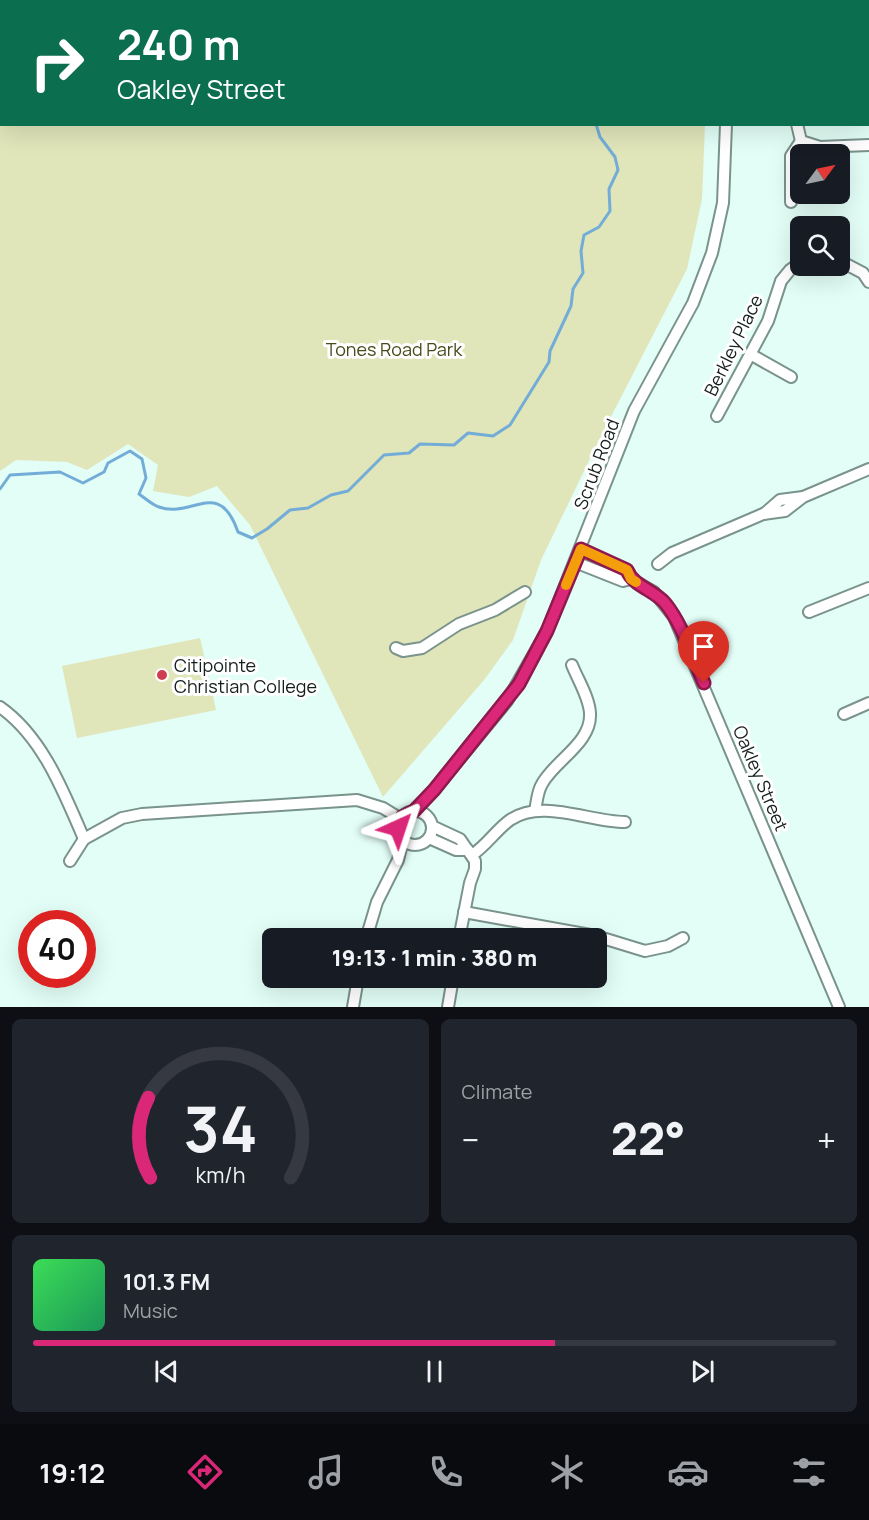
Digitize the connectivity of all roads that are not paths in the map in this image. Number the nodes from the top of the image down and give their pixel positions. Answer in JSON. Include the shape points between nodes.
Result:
{"nodes":[{"id":1,"x":726,"y":126,"type":"edge"},
{"id":2,"x":797,"y":126,"type":"edge"},
{"id":3,"x":801,"y":141,"type":"junction"},
{"id":4,"x":799,"y":144,"type":"edge"},
{"id":5,"x":869,"y":145,"type":"edge"},
{"id":6,"x":850,"y":266,"type":"edge"},
{"id":7,"x":790,"y":270,"type":"edge"},
{"id":8,"x":869,"y":282,"type":"edge"},
{"id":9,"x":750,"y":354,"type":"junction"},
{"id":10,"x":791,"y":377,"type":"dead end"},
{"id":11,"x":717,"y":416,"type":"dead end"},
{"id":12,"x":869,"y":469,"type":"edge"},
{"id":13,"x":581,"y":549,"type":"junction"},
{"id":14,"x":575,"y":562,"type":"junction"},
{"id":15,"x":658,"y":564,"type":"dead end"},
{"id":16,"x":631,"y":579,"type":"junction"},
{"id":17,"x":869,"y":588,"type":"edge"},
{"id":18,"x":525,"y":592,"type":"dead end"},
{"id":19,"x":809,"y":612,"type":"dead end"},
{"id":20,"x":396,"y":648,"type":"dead end"},
{"id":21,"x":572,"y":665,"type":"dead end"},
{"id":22,"x":869,"y":703,"type":"edge"},
{"id":23,"x":0,"y":707,"type":"edge"},
{"id":24,"x":844,"y":714,"type":"dead end"},
{"id":25,"x":434,"y":790,"type":"junction"},
{"id":26,"x":414,"y":811,"type":"junction"},
{"id":27,"x":536,"y":811,"type":"junction"},
{"id":28,"x":427,"y":815,"type":"junction"},
{"id":29,"x":400,"y":819,"type":"junction"},
{"id":30,"x":624,"y":822,"type":"dead end"},
{"id":31,"x":432,"y":826,"type":"junction"},
{"id":32,"x":429,"y":838,"type":"junction"},
{"id":33,"x":84,"y":839,"type":"junction"},
{"id":34,"x":403,"y":839,"type":"junction"},
{"id":35,"x":415,"y":845,"type":"junction"},
{"id":36,"x":470,"y":853,"type":"junction"},
{"id":37,"x":398,"y":860,"type":"junction"},
{"id":38,"x":70,"y":861,"type":"dead end"},
{"id":39,"x":464,"y":912,"type":"junction"},
{"id":40,"x":369,"y":928,"type":"edge"},
{"id":41,"x":461,"y":928,"type":"edge"},
{"id":42,"x":683,"y":938,"type":"dead end"},
{"id":43,"x":356,"y":988,"type":"edge"},
{"id":44,"x":451,"y":988,"type":"edge"},
{"id":45,"x":353,"y":1007,"type":"edge"},
{"id":46,"x":448,"y":1007,"type":"edge"},
{"id":47,"x":839,"y":1007,"type":"edge"}],
"edges":[{"from":1,"to":13,"type":"street","name":"Scrub Road","via":[[723,203],[712,253],[693,303],[634,411]]},
{"from":2,"to":3,"type":"street"},
{"from":3,"to":4,"type":"street"},
{"from":3,"to":5,"type":"street","via":[[820,147]]},
{"from":6,"to":8,"type":"street"},
{"from":7,"to":9,"type":"street","name":"Berkley Place","via":[[781,281],[768,321]]},
{"from":9,"to":10,"type":"street"},
{"from":9,"to":11,"type":"street","name":"Berkley Place"},
{"from":12,"to":15,"type":"street","via":[[803,497],[785,511],[763,514],[672,553]]},
{"from":13,"to":14,"type":"street","name":"Scrub Road"},
{"from":13,"to":16,"type":"street","name":"Oakley Street","via":[[627,570]]},
{"from":14,"to":16,"type":"street","name":"Oakley Street","via":[[623,581]]},
{"from":14,"to":25,"type":"street","name":"Scrub Road","via":[[547,631],[519,684]]},
{"from":16,"to":47,"type":"street","name":"Oakley Street","via":[[665,603],[684,637]]},
{"from":17,"to":19,"type":"street"},
{"from":18,"to":20,"type":"street","via":[[495,610],[459,624],[422,648]]},
{"from":21,"to":27,"type":"street","via":[[587,701],[588,725],[583,737],[542,784]]},
{"from":22,"to":24,"type":"street"},
{"from":23,"to":33,"type":"street","via":[[25,731],[52,771]]},
{"from":25,"to":26,"type":"street","name":"Scrub Road"},
{"from":25,"to":28,"type":"street","name":"Scrub Road"},
{"from":26,"to":28,"type":"street"},
{"from":26,"to":29,"type":"street"},
{"from":27,"to":30,"type":"street"},
{"from":27,"to":36,"type":"street","via":[[509,821],[486,846]]},
{"from":28,"to":31,"type":"street"},
{"from":29,"to":33,"type":"street","via":[[371,804],[340,800],[142,813],[122,818]]},
{"from":29,"to":34,"type":"street"},
{"from":31,"to":32,"type":"street"},
{"from":31,"to":36,"type":"street","via":[[460,839]]},
{"from":32,"to":35,"type":"street"},
{"from":32,"to":36,"type":"street"},
{"from":33,"to":38,"type":"street"},
{"from":34,"to":35,"type":"street"},
{"from":34,"to":37,"type":"street"},
{"from":35,"to":37,"type":"street"},
{"from":36,"to":39,"type":"street","via":[[475,869]]},
{"from":37,"to":40,"type":"street","via":[[376,902]]},
{"from":39,"to":41,"type":"street"},
{"from":39,"to":42,"type":"street","via":[[596,936],[645,951]]},
{"from":43,"to":45,"type":"street"},
{"from":44,"to":46,"type":"street"}]}
